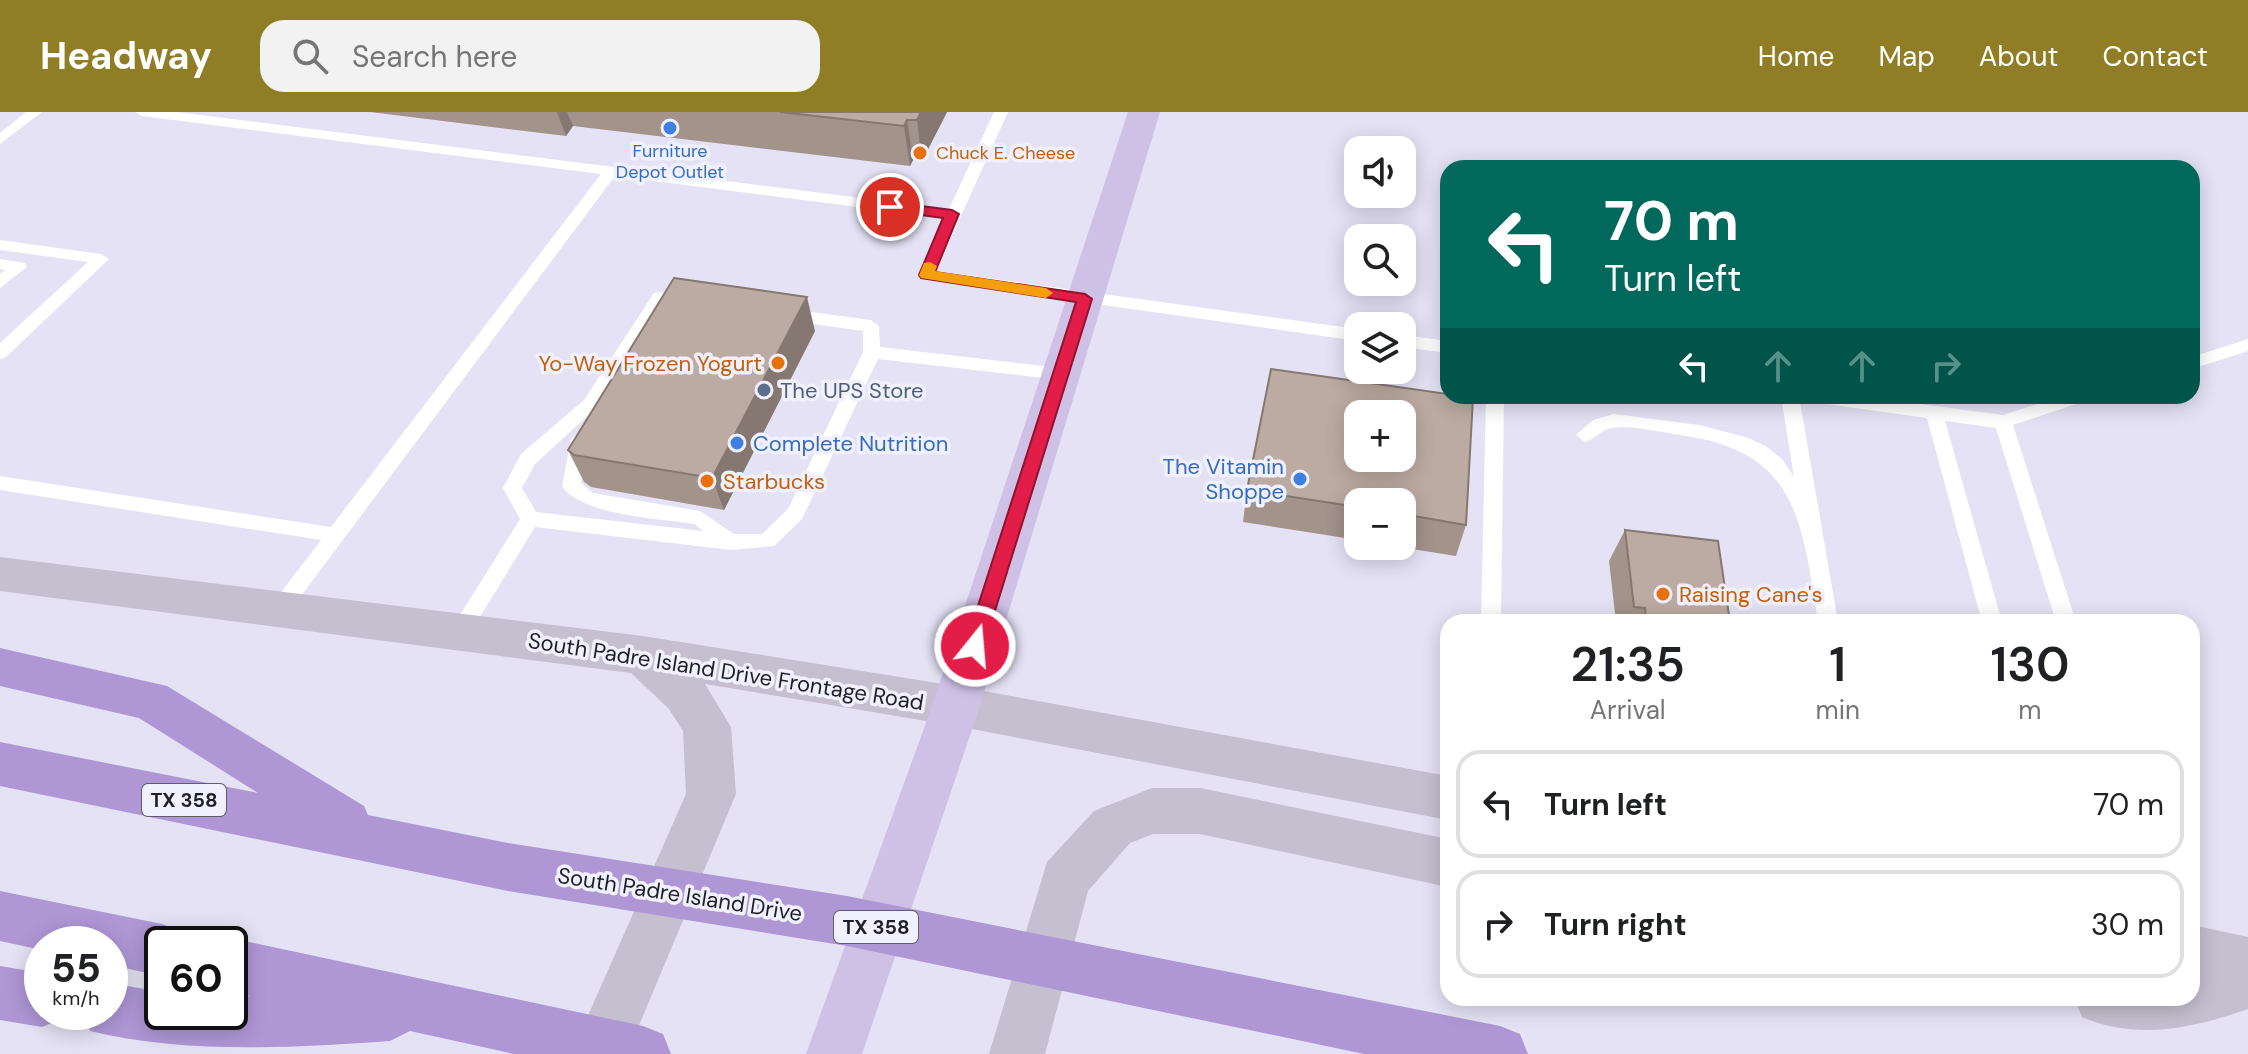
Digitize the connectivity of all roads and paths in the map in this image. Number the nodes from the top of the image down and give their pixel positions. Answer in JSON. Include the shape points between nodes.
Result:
{"nodes":[{"id":1,"x":35,"y":112,"type":"edge"},
{"id":2,"x":142,"y":112,"type":"edge"},
{"id":3,"x":1001,"y":112,"type":"edge"},
{"id":4,"x":1144,"y":112,"type":"edge"},
{"id":5,"x":0,"y":140,"type":"edge"},
{"id":6,"x":611,"y":171,"type":"junction"},
{"id":7,"x":952,"y":214,"type":"junction"},
{"id":8,"x":0,"y":245,"type":"edge"},
{"id":9,"x":0,"y":264,"type":"edge"},
{"id":10,"x":0,"y":283,"type":"edge"},
{"id":11,"x":1085,"y":299,"type":"junction"},
{"id":12,"x":1344,"y":333,"type":"edge"},
{"id":13,"x":1416,"y":343,"type":"edge"},
{"id":14,"x":2248,"y":345,"type":"edge"},
{"id":15,"x":1440,"y":346,"type":"edge"},
{"id":16,"x":872,"y":352,"type":"junction"},
{"id":17,"x":0,"y":353,"type":"edge"},
{"id":18,"x":2200,"y":360,"type":"edge"},
{"id":19,"x":1061,"y":374,"type":"junction"},
{"id":20,"x":590,"y":404,"type":"junction"},
{"id":21,"x":1495,"y":404,"type":"edge"},
{"id":22,"x":1791,"y":404,"type":"edge"},
{"id":23,"x":1873,"y":404,"type":"edge"},
{"id":24,"x":2058,"y":404,"type":"edge"},
{"id":25,"x":1934,"y":412,"type":"junction"},
{"id":26,"x":2003,"y":422,"type":"junction"},
{"id":27,"x":1585,"y":435,"type":"dead end"},
{"id":28,"x":0,"y":483,"type":"edge"},
{"id":29,"x":530,"y":519,"type":"junction"},
{"id":30,"x":1812,"y":529,"type":"junction"},
{"id":31,"x":335,"y":535,"type":"junction"},
{"id":32,"x":731,"y":542,"type":"junction"},
{"id":33,"x":0,"y":574,"type":"edge"},
{"id":34,"x":279,"y":610,"type":"junction"},
{"id":35,"x":1491,"y":614,"type":"edge"},
{"id":36,"x":1827,"y":614,"type":"edge"},
{"id":37,"x":1990,"y":614,"type":"edge"},
{"id":38,"x":2063,"y":614,"type":"edge"},
{"id":39,"x":460,"y":632,"type":"junction"},
{"id":40,"x":643,"y":655,"type":"junction"},
{"id":41,"x":0,"y":667,"type":"edge"},
{"id":42,"x":956,"y":706,"type":"junction"},
{"id":43,"x":0,"y":764,"type":"edge"},
{"id":44,"x":1440,"y":797,"type":"edge"},
{"id":45,"x":369,"y":836,"type":"junction"},
{"id":46,"x":1440,"y":861,"type":"edge"},
{"id":47,"x":0,"y":916,"type":"edge"},
{"id":48,"x":144,"y":946,"type":"edge"},
{"id":49,"x":2200,"y":953,"type":"edge"},
{"id":50,"x":2248,"y":964,"type":"edge"},
{"id":51,"x":248,"y":969,"type":"edge"},
{"id":52,"x":2248,"y":982,"type":"edge"},
{"id":53,"x":0,"y":993,"type":"edge"},
{"id":54,"x":24,"y":997,"type":"edge"},
{"id":55,"x":2200,"y":997,"type":"edge"},
{"id":56,"x":439,"y":1009,"type":"junction"},
{"id":57,"x":128,"y":1014,"type":"edge"},
{"id":58,"x":599,"y":1054,"type":"edge"},
{"id":59,"x":643,"y":1054,"type":"edge"},
{"id":60,"x":834,"y":1054,"type":"edge"},
{"id":61,"x":1017,"y":1054,"type":"edge"},
{"id":62,"x":1500,"y":1054,"type":"edge"}],
"edges":[{"from":1,"to":5,"type":"lane"},
{"from":2,"to":6,"type":"lane"},
{"from":3,"to":7,"type":"lane"},
{"from":4,"to":11,"type":"main road"},
{"from":6,"to":7,"type":"lane"},
{"from":6,"to":31,"type":"lane"},
{"from":7,"to":11,"type":"lane","via":[[926,275]]},
{"from":8,"to":17,"type":"lane","via":[[101,259]]},
{"from":9,"to":10,"type":"lane","via":[[19,267]]},
{"from":11,"to":12,"type":"lane"},
{"from":11,"to":19,"type":"main road"},
{"from":13,"to":15,"type":"lane"},
{"from":14,"to":18,"type":"lane"},
{"from":16,"to":19,"type":"lane"},
{"from":16,"to":20,"type":"lane","via":[[871,326],[660,297]]},
{"from":16,"to":32,"type":"lane","via":[[795,514],[767,541]]},
{"from":19,"to":42,"type":"main road"},
{"from":20,"to":29,"type":"lane","via":[[528,459],[512,488]]},
{"from":20,"to":32,"type":"lane","via":[[571,486],[588,499],[700,518]]},
{"from":21,"to":35,"type":"lane"},
{"from":22,"to":30,"type":"lane"},
{"from":23,"to":25,"type":"lane"},
{"from":24,"to":26,"type":"lane"},
{"from":25,"to":26,"type":"lane"},
{"from":25,"to":37,"type":"lane"},
{"from":26,"to":38,"type":"lane"},
{"from":27,"to":30,"type":"lane","via":[[1614,421],[1743,443],[1775,464]]},
{"from":28,"to":31,"type":"lane"},
{"from":29,"to":32,"type":"lane"},
{"from":29,"to":39,"type":"lane"},
{"from":30,"to":36,"type":"lane"},
{"from":31,"to":34,"type":"lane"},
{"from":33,"to":34,"type":"main road","name":"South Padre Island Drive Frontage Road"},
{"from":34,"to":39,"type":"main road","name":"South Padre Island Drive Frontage Road"},
{"from":39,"to":40,"type":"main road","name":"South Padre Island Drive Frontage Road"},
{"from":40,"to":42,"type":"main road","name":"South Padre Island Drive Frontage Road"},
{"from":40,"to":58,"type":"main road","via":[[686,695],[707,727],[711,794]]},
{"from":41,"to":45,"type":"highway","via":[[150,700]]},
{"from":42,"to":44,"type":"main road","name":"South Padre Island Drive Frontage Road"},
{"from":42,"to":60,"type":"main road"},
{"from":43,"to":45,"type":"highway","name":"South Padre Island Drive","number":"TX 358"},
{"from":45,"to":62,"type":"highway","name":"South Padre Island Drive","number":"TX 358","via":[[508,867],[847,921]]},
{"from":46,"to":61,"type":"main road","via":[[1200,811],[1152,811],[1112,827],[1065,879]]},
{"from":47,"to":48,"type":"highway"},
{"from":49,"to":50,"type":"main road"},
{"from":51,"to":56,"type":"highway"},
{"from":52,"to":55,"type":"main road"},
{"from":53,"to":54,"type":"highway"},
{"from":56,"to":57,"type":"highway","via":[[209,1027]]},
{"from":56,"to":59,"type":"highway"}]}
